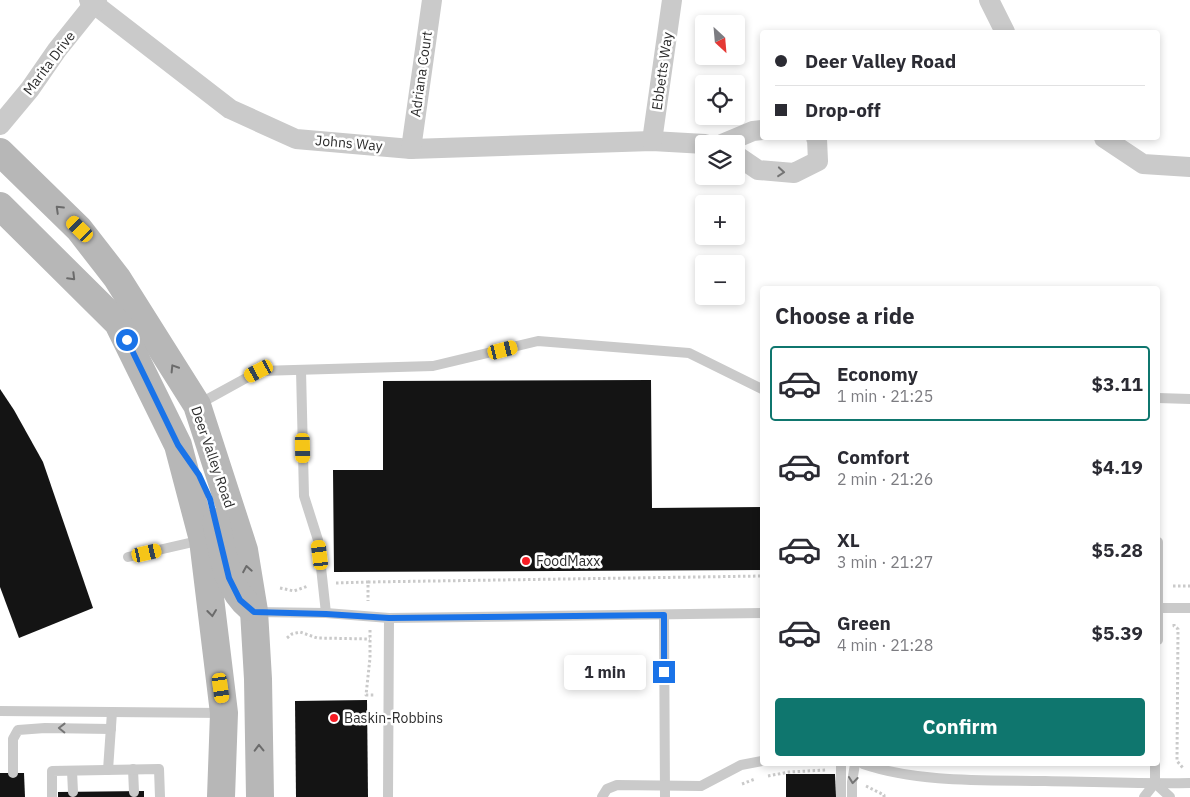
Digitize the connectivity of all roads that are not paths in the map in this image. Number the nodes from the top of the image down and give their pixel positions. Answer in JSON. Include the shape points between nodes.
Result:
{"nodes":[{"id":1,"x":432,"y":0,"type":"edge"},
{"id":2,"x":672,"y":0,"type":"edge"},
{"id":3,"x":989,"y":0,"type":"edge"},
{"id":4,"x":93,"y":1,"type":"edge"},
{"id":5,"x":1004,"y":30,"type":"edge"},
{"id":6,"x":0,"y":125,"type":"edge"},
{"id":7,"x":760,"y":130,"type":"edge"},
{"id":8,"x":743,"y":135,"type":"edge"},
{"id":9,"x":817,"y":140,"type":"edge"},
{"id":10,"x":1107,"y":140,"type":"edge"},
{"id":11,"x":652,"y":141,"type":"junction"},
{"id":12,"x":695,"y":143,"type":"edge"},
{"id":13,"x":412,"y":149,"type":"junction"},
{"id":14,"x":0,"y":152,"type":"edge"},
{"id":15,"x":745,"y":161,"type":"edge"},
{"id":16,"x":1190,"y":167,"type":"edge"},
{"id":17,"x":0,"y":206,"type":"edge"},
{"id":18,"x":301,"y":370,"type":"junction"},
{"id":19,"x":760,"y":388,"type":"edge"},
{"id":20,"x":1160,"y":398,"type":"edge"},
{"id":21,"x":1190,"y":400,"type":"edge"},
{"id":22,"x":196,"y":405,"type":"junction"},
{"id":23,"x":178,"y":445,"type":"junction"},
{"id":24,"x":203,"y":540,"type":"junction"},
{"id":25,"x":128,"y":557,"type":"dead end"},
{"id":26,"x":1160,"y":608,"type":"edge"},
{"id":27,"x":1190,"y":608,"type":"edge"},
{"id":28,"x":254,"y":612,"type":"junction"},
{"id":29,"x":760,"y":612,"type":"edge"},
{"id":30,"x":326,"y":614,"type":"junction"},
{"id":31,"x":664,"y":615,"type":"junction"},
{"id":32,"x":389,"y":618,"type":"junction"},
{"id":33,"x":0,"y":711,"type":"edge"},
{"id":34,"x":112,"y":712,"type":"junction"},
{"id":35,"x":224,"y":713,"type":"junction"},
{"id":36,"x":111,"y":729,"type":"junction"},
{"id":37,"x":760,"y":761,"type":"edge"},
{"id":38,"x":855,"y":766,"type":"edge"},
{"id":39,"x":870,"y":766,"type":"edge"},
{"id":40,"x":1156,"y":766,"type":"edge"},
{"id":41,"x":132,"y":769,"type":"junction"},
{"id":42,"x":841,"y":769,"type":"edge"},
{"id":43,"x":108,"y":770,"type":"junction"},
{"id":44,"x":72,"y":771,"type":"junction"},
{"id":45,"x":13,"y":773,"type":"dead end"},
{"id":46,"x":1155,"y":783,"type":"junction"},
{"id":47,"x":1188,"y":783,"type":"edge"},
{"id":48,"x":664,"y":786,"type":"junction"},
{"id":49,"x":72,"y":792,"type":"dead end"},
{"id":50,"x":134,"y":792,"type":"dead end"},
{"id":51,"x":52,"y":797,"type":"edge"},
{"id":52,"x":160,"y":797,"type":"edge"},
{"id":53,"x":221,"y":797,"type":"edge"},
{"id":54,"x":260,"y":797,"type":"edge"},
{"id":55,"x":388,"y":797,"type":"edge"},
{"id":56,"x":602,"y":797,"type":"edge"},
{"id":57,"x":665,"y":797,"type":"edge"},
{"id":58,"x":841,"y":797,"type":"edge"},
{"id":59,"x":852,"y":797,"type":"edge"},
{"id":60,"x":1144,"y":797,"type":"edge"},
{"id":61,"x":1170,"y":797,"type":"edge"}],
"edges":[{"from":1,"to":13,"type":"street","name":"Adriana Court"},
{"from":2,"to":11,"type":"street","name":"Ebbetts Way"},
{"from":3,"to":5,"type":"street"},
{"from":4,"to":6,"type":"street","name":"Marita Drive"},
{"from":4,"to":13,"type":"street","name":"Johns Way","via":[[230,109],[296,139]]},
{"from":7,"to":8,"type":"street"},
{"from":15,"to":9,"type":"street","one_way":true,"via":[[758,170],[794,173],[818,161]]},
{"from":10,"to":16,"type":"street","via":[[1143,164]]},
{"from":11,"to":12,"type":"street","name":"Johns Way"},
{"from":11,"to":13,"type":"street","name":"Johns Way"},
{"from":22,"to":14,"type":"street","name":"Deer Valley Road","one_way":true,"via":[[117,278],[80,229]]},
{"from":17,"to":23,"type":"street","name":"Deer Valley Road","one_way":true,"via":[[118,323]]},
{"from":18,"to":19,"type":"lane","via":[[433,366],[538,341],[689,353]]},
{"from":18,"to":22,"type":"lane","via":[[259,371]]},
{"from":18,"to":30,"type":"lane","via":[[304,496],[318,540]]},
{"from":20,"to":21,"type":"lane"},
{"from":28,"to":22,"type":"street","name":"Deer Valley Road","one_way":true,"via":[[244,550]]},
{"from":23,"to":24,"type":"street","name":"Deer Valley Road"},
{"from":23,"to":28,"type":"street","via":[[199,475],[210,499],[229,578],[240,600]]},
{"from":24,"to":25,"type":"lane"},
{"from":24,"to":35,"type":"street","name":"Deer Valley Road","one_way":true},
{"from":26,"to":27,"type":"lane"},
{"from":28,"to":30,"type":"lane"},
{"from":54,"to":28,"type":"street","name":"Deer Valley Road","one_way":true},
{"from":29,"to":31,"type":"lane"},
{"from":30,"to":32,"type":"lane"},
{"from":31,"to":32,"type":"lane"},
{"from":31,"to":48,"type":"lane"},
{"from":32,"to":55,"type":"lane"},
{"from":33,"to":34,"type":"lane"},
{"from":34,"to":35,"type":"lane"},
{"from":34,"to":36,"type":"lane"},
{"from":35,"to":53,"type":"street","name":"Deer Valley Road"},
{"from":36,"to":43,"type":"lane"},
{"from":36,"to":45,"type":"lane","one_way":true,"via":[[18,730],[13,739]]},
{"from":37,"to":48,"type":"lane","via":[[741,766],[701,786]]},
{"from":38,"to":59,"type":"lane","one_way":true},
{"from":39,"to":46,"type":"lane","via":[[948,778]]},
{"from":40,"to":46,"type":"lane"},
{"from":41,"to":43,"type":"lane"},
{"from":41,"to":50,"type":"lane"},
{"from":41,"to":52,"type":"lane","via":[[159,769]]},
{"from":42,"to":58,"type":"lane"},
{"from":43,"to":44,"type":"lane"},
{"from":44,"to":49,"type":"lane"},
{"from":44,"to":51,"type":"lane","via":[[52,771]]},
{"from":46,"to":47,"type":"lane"},
{"from":46,"to":60,"type":"lane"},
{"from":46,"to":61,"type":"lane"},
{"from":48,"to":56,"type":"lane","via":[[617,785],[607,788]]},
{"from":48,"to":57,"type":"lane"}]}
